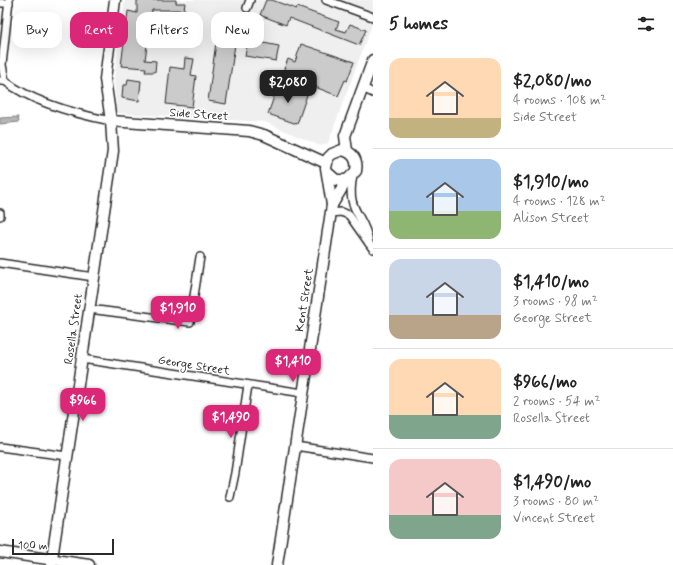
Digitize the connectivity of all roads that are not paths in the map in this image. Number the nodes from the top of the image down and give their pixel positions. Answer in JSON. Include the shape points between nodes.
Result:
{"nodes":[{"id":1,"x":115,"y":0,"type":"edge"},
{"id":2,"x":250,"y":0,"type":"edge"},
{"id":3,"x":326,"y":0,"type":"edge"},
{"id":4,"x":9,"y":2,"type":"edge"},
{"id":5,"x":0,"y":3,"type":"edge"},
{"id":6,"x":247,"y":8,"type":"dead end"},
{"id":7,"x":373,"y":17,"type":"edge"},
{"id":8,"x":373,"y":60,"type":"edge"},
{"id":9,"x":2,"y":81,"type":"edge"},
{"id":10,"x":363,"y":88,"type":"junction"},
{"id":11,"x":373,"y":93,"type":"edge"},
{"id":12,"x":111,"y":121,"type":"junction"},
{"id":13,"x":347,"y":151,"type":"junction"},
{"id":14,"x":327,"y":168,"type":"junction"},
{"id":15,"x":350,"y":178,"type":"junction"},
{"id":16,"x":331,"y":209,"type":"junction"},
{"id":17,"x":371,"y":246,"type":"edge"},
{"id":18,"x":200,"y":258,"type":"dead end"},
{"id":19,"x":0,"y":263,"type":"edge"},
{"id":20,"x":94,"y":277,"type":"junction"},
{"id":21,"x":89,"y":309,"type":"junction"},
{"id":22,"x":82,"y":359,"type":"junction"},
{"id":23,"x":248,"y":385,"type":"junction"},
{"id":24,"x":303,"y":393,"type":"junction"},
{"id":25,"x":295,"y":446,"type":"junction"},
{"id":26,"x":0,"y":447,"type":"edge"},
{"id":27,"x":67,"y":456,"type":"junction"},
{"id":28,"x":373,"y":458,"type":"edge"},
{"id":29,"x":230,"y":497,"type":"dead end"},
{"id":30,"x":0,"y":552,"type":"edge"},
{"id":31,"x":52,"y":562,"type":"edge"},
{"id":32,"x":89,"y":565,"type":"edge"},
{"id":33,"x":277,"y":565,"type":"edge"}],
"edges":[{"from":1,"to":12,"type":"street","name":"Rosella Street","via":[[104,79]]},
{"from":2,"to":6,"type":"street"},
{"from":3,"to":7,"type":"street"},
{"from":4,"to":5,"type":"street"},
{"from":4,"to":9,"type":"street"},
{"from":8,"to":10,"type":"street"},
{"from":9,"to":12,"type":"street","via":[[18,91],[79,115]]},
{"from":10,"to":11,"type":"street"},
{"from":10,"to":13,"type":"street","via":[[345,136]]},
{"from":12,"to":14,"type":"street","name":"Side Street","via":[[249,131],[264,135]]},
{"from":12,"to":20,"type":"street","name":"Rosella Street","via":[[113,151]]},
{"from":13,"to":14,"type":"street","via":[[332,154]]},
{"from":13,"to":15,"type":"street","via":[[356,159],[357,165]]},
{"from":14,"to":15,"type":"street","via":[[336,180]]},
{"from":14,"to":16,"type":"street","name":"Kent Street"},
{"from":15,"to":16,"type":"street","name":"Kent Street"},
{"from":15,"to":17,"type":"street","via":[[352,204]]},
{"from":16,"to":17,"type":"street","via":[[349,215]]},
{"from":16,"to":24,"type":"street","name":"Kent Street"},
{"from":18,"to":21,"type":"street","via":[[190,322]]},
{"from":19,"to":20,"type":"street"},
{"from":20,"to":21,"type":"street","name":"Rosella Street"},
{"from":21,"to":22,"type":"street","name":"Rosella Street"},
{"from":22,"to":23,"type":"street","name":"George Street"},
{"from":22,"to":27,"type":"street","name":"Rosella Street"},
{"from":23,"to":24,"type":"street","name":"George Street"},
{"from":23,"to":29,"type":"street","via":[[236,473]]},
{"from":24,"to":25,"type":"street","name":"Kent Street"},
{"from":25,"to":28,"type":"street"},
{"from":25,"to":33,"type":"street","name":"Kent Street"},
{"from":26,"to":27,"type":"street"},
{"from":27,"to":31,"type":"street","name":"Rosella Street"},
{"from":30,"to":31,"type":"street"},
{"from":31,"to":32,"type":"street"}]}
